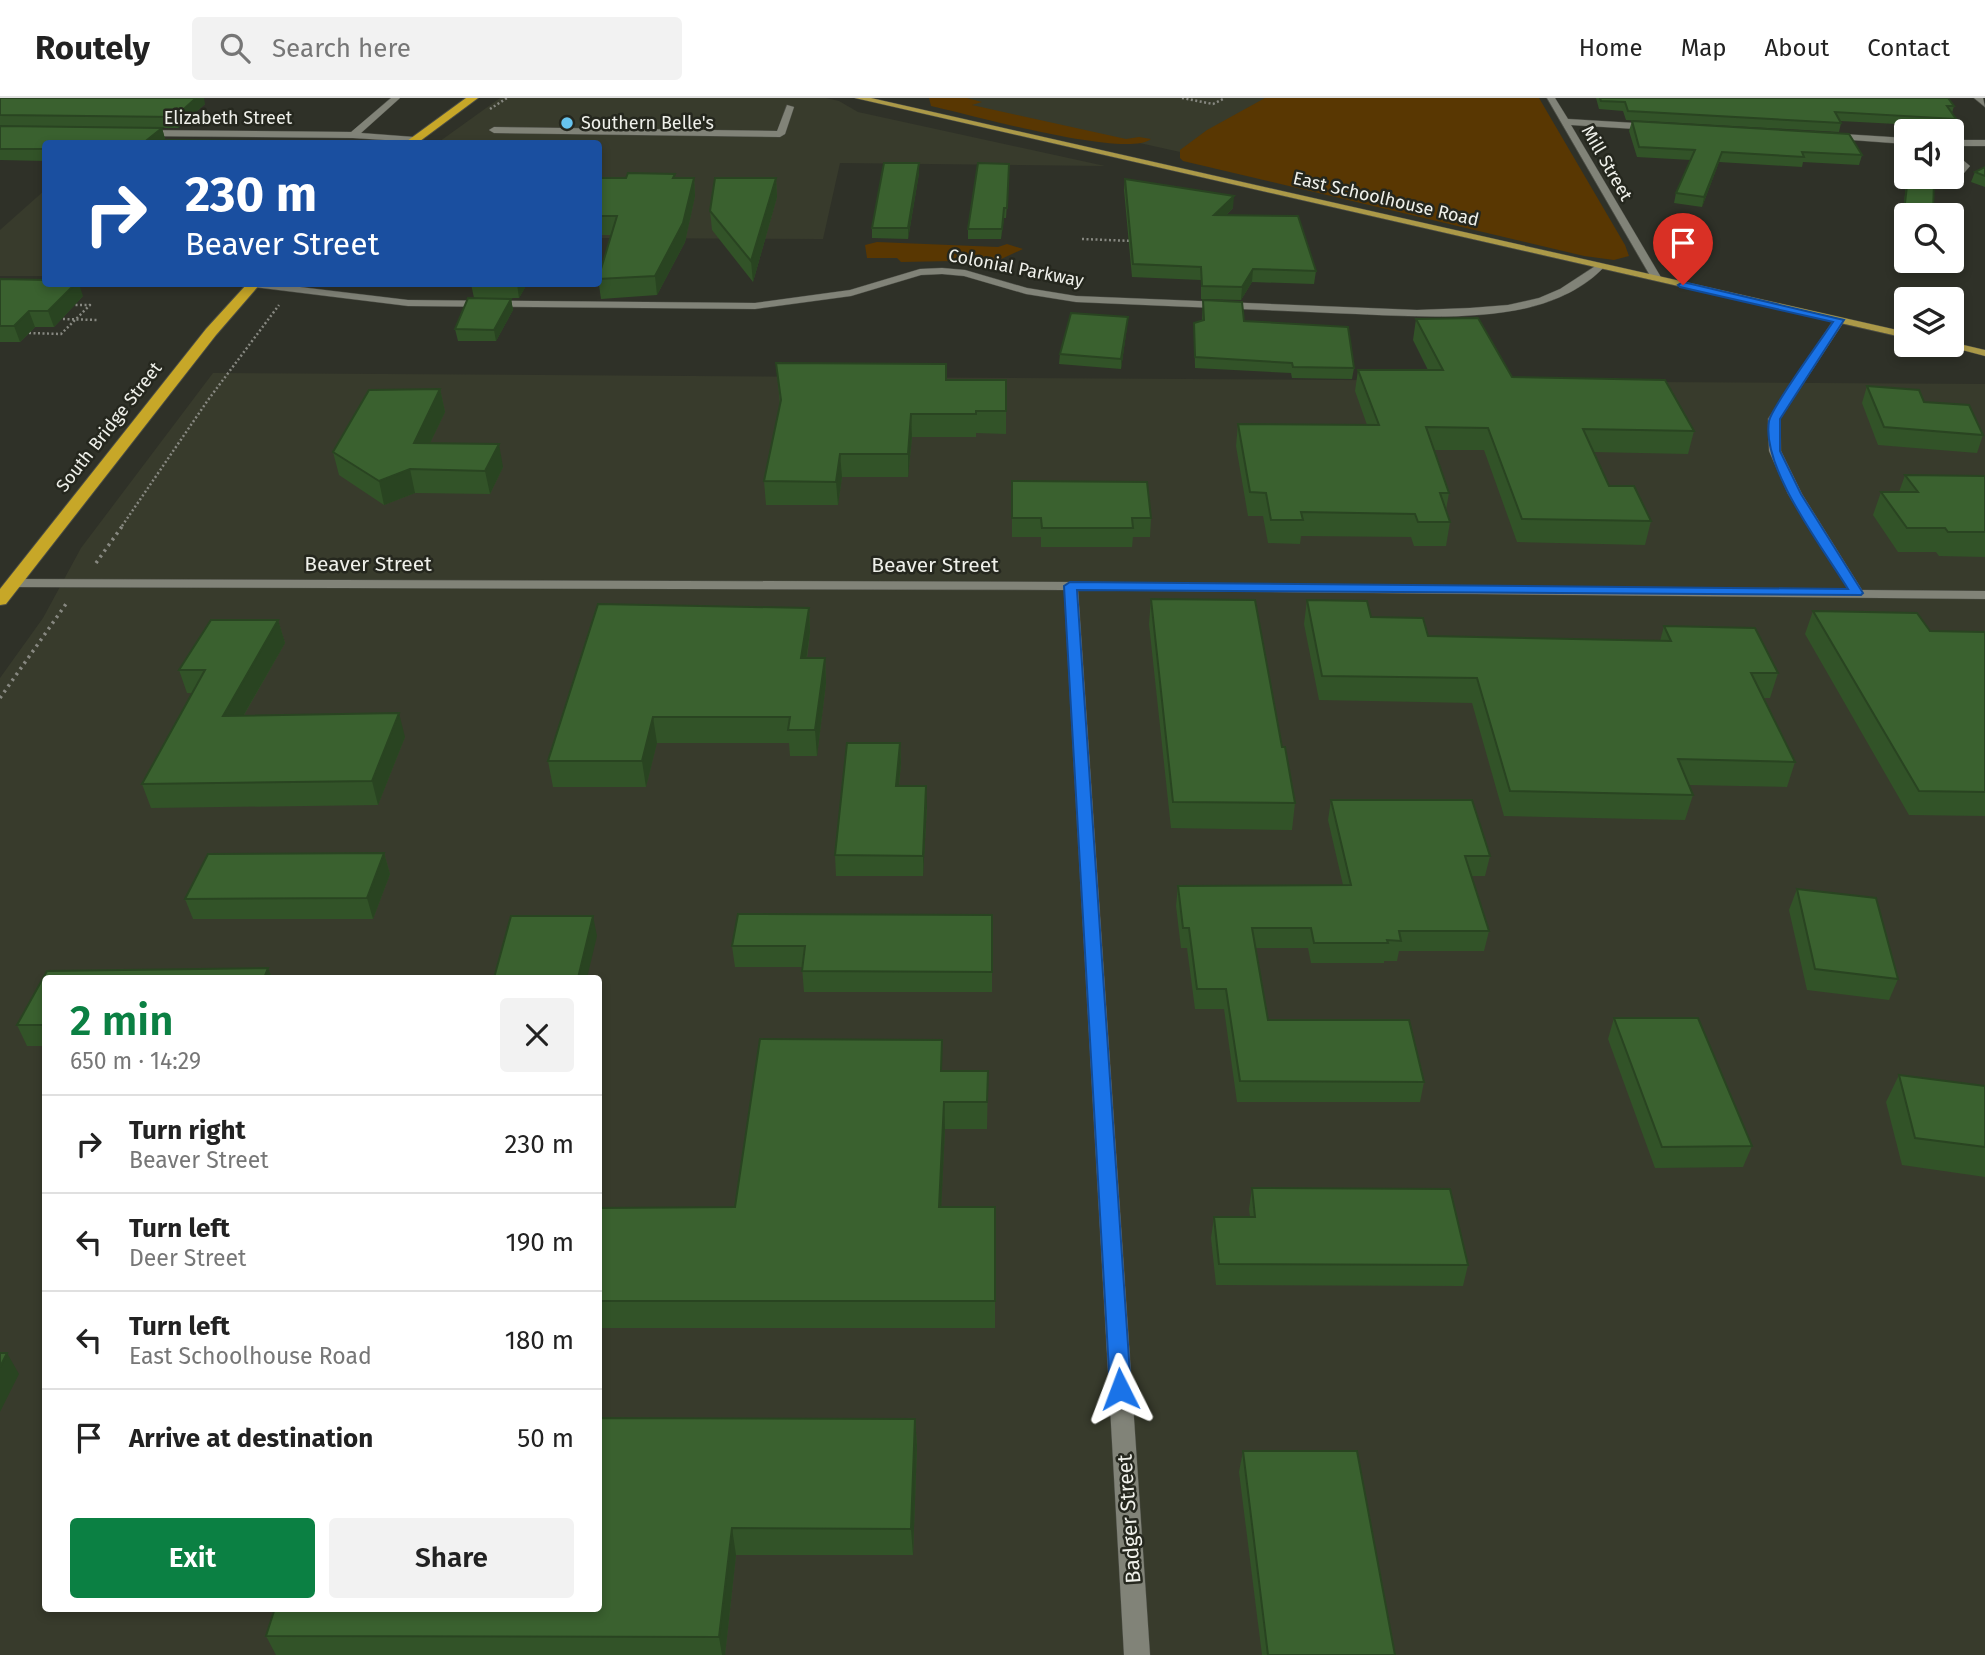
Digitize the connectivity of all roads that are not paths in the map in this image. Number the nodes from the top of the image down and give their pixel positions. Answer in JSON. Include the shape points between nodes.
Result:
{"nodes":[{"id":1,"x":396,"y":98,"type":"edge"},
{"id":2,"x":474,"y":98,"type":"edge"},
{"id":3,"x":859,"y":98,"type":"edge"},
{"id":4,"x":1551,"y":98,"type":"edge"},
{"id":5,"x":1978,"y":98,"type":"edge"},
{"id":6,"x":1985,"y":104,"type":"edge"},
{"id":7,"x":790,"y":107,"type":"dead end"},
{"id":8,"x":1565,"y":122,"type":"junction"},
{"id":9,"x":1668,"y":128,"type":"edge"},
{"id":10,"x":494,"y":130,"type":"dead end"},
{"id":11,"x":127,"y":133,"type":"edge"},
{"id":12,"x":353,"y":135,"type":"junction"},
{"id":13,"x":1814,"y":135,"type":"edge"},
{"id":14,"x":401,"y":140,"type":"edge"},
{"id":15,"x":412,"y":140,"type":"edge"},
{"id":16,"x":1894,"y":141,"type":"edge"},
{"id":17,"x":1964,"y":143,"type":"edge"},
{"id":18,"x":1985,"y":143,"type":"edge"},
{"id":19,"x":1600,"y":266,"type":"junction"},
{"id":20,"x":1657,"y":279,"type":"junction"},
{"id":21,"x":251,"y":287,"type":"edge"},
{"id":22,"x":274,"y":287,"type":"edge"},
{"id":23,"x":1839,"y":320,"type":"junction"},
{"id":24,"x":1894,"y":332,"type":"edge"},
{"id":25,"x":1964,"y":348,"type":"edge"},
{"id":26,"x":1985,"y":353,"type":"edge"},
{"id":27,"x":13,"y":583,"type":"junction"},
{"id":28,"x":1070,"y":586,"type":"junction"},
{"id":29,"x":1857,"y":593,"type":"junction"},
{"id":30,"x":1985,"y":595,"type":"edge"},
{"id":31,"x":0,"y":600,"type":"edge"},
{"id":32,"x":1137,"y":1655,"type":"edge"}],
"edges":[{"from":1,"to":12,"type":"street"},
{"from":2,"to":15,"type":"highway"},
{"from":3,"to":19,"type":"main road","name":"East Schoolhouse Road"},
{"from":4,"to":8,"type":"street","name":"Mill Street"},
{"from":5,"to":6,"type":"street"},
{"from":7,"to":10,"type":"street","via":[[780,134]]},
{"from":8,"to":9,"type":"street"},
{"from":8,"to":20,"type":"street","name":"Mill Street"},
{"from":11,"to":12,"type":"street","name":"Elizabeth Street"},
{"from":12,"to":14,"type":"street","name":"Elizabeth Street"},
{"from":13,"to":16,"type":"street"},
{"from":17,"to":18,"type":"street"},
{"from":19,"to":20,"type":"main road","name":"East Schoolhouse Road"},
{"from":19,"to":22,"type":"street","name":"Colonial Parkway","via":[[1558,295],[1458,313],[1076,299],[942,271],[920,272],[851,293],[755,306],[408,303]]},
{"from":20,"to":23,"type":"main road","name":"East Schoolhouse Road"},
{"from":21,"to":27,"type":"highway","name":"South Bridge Street"},
{"from":23,"to":24,"type":"main road","name":"East Schoolhouse Road"},
{"from":23,"to":29,"type":"street","via":[[1774,419],[1775,451]]},
{"from":25,"to":26,"type":"main road"},
{"from":27,"to":28,"type":"street","name":"Beaver Street"},
{"from":27,"to":31,"type":"highway","name":"South Bridge Street"},
{"from":28,"to":29,"type":"street","name":"Beaver Street"},
{"from":28,"to":32,"type":"street","name":"Badger Street"},
{"from":29,"to":30,"type":"street","name":"Beaver Street"}]}
